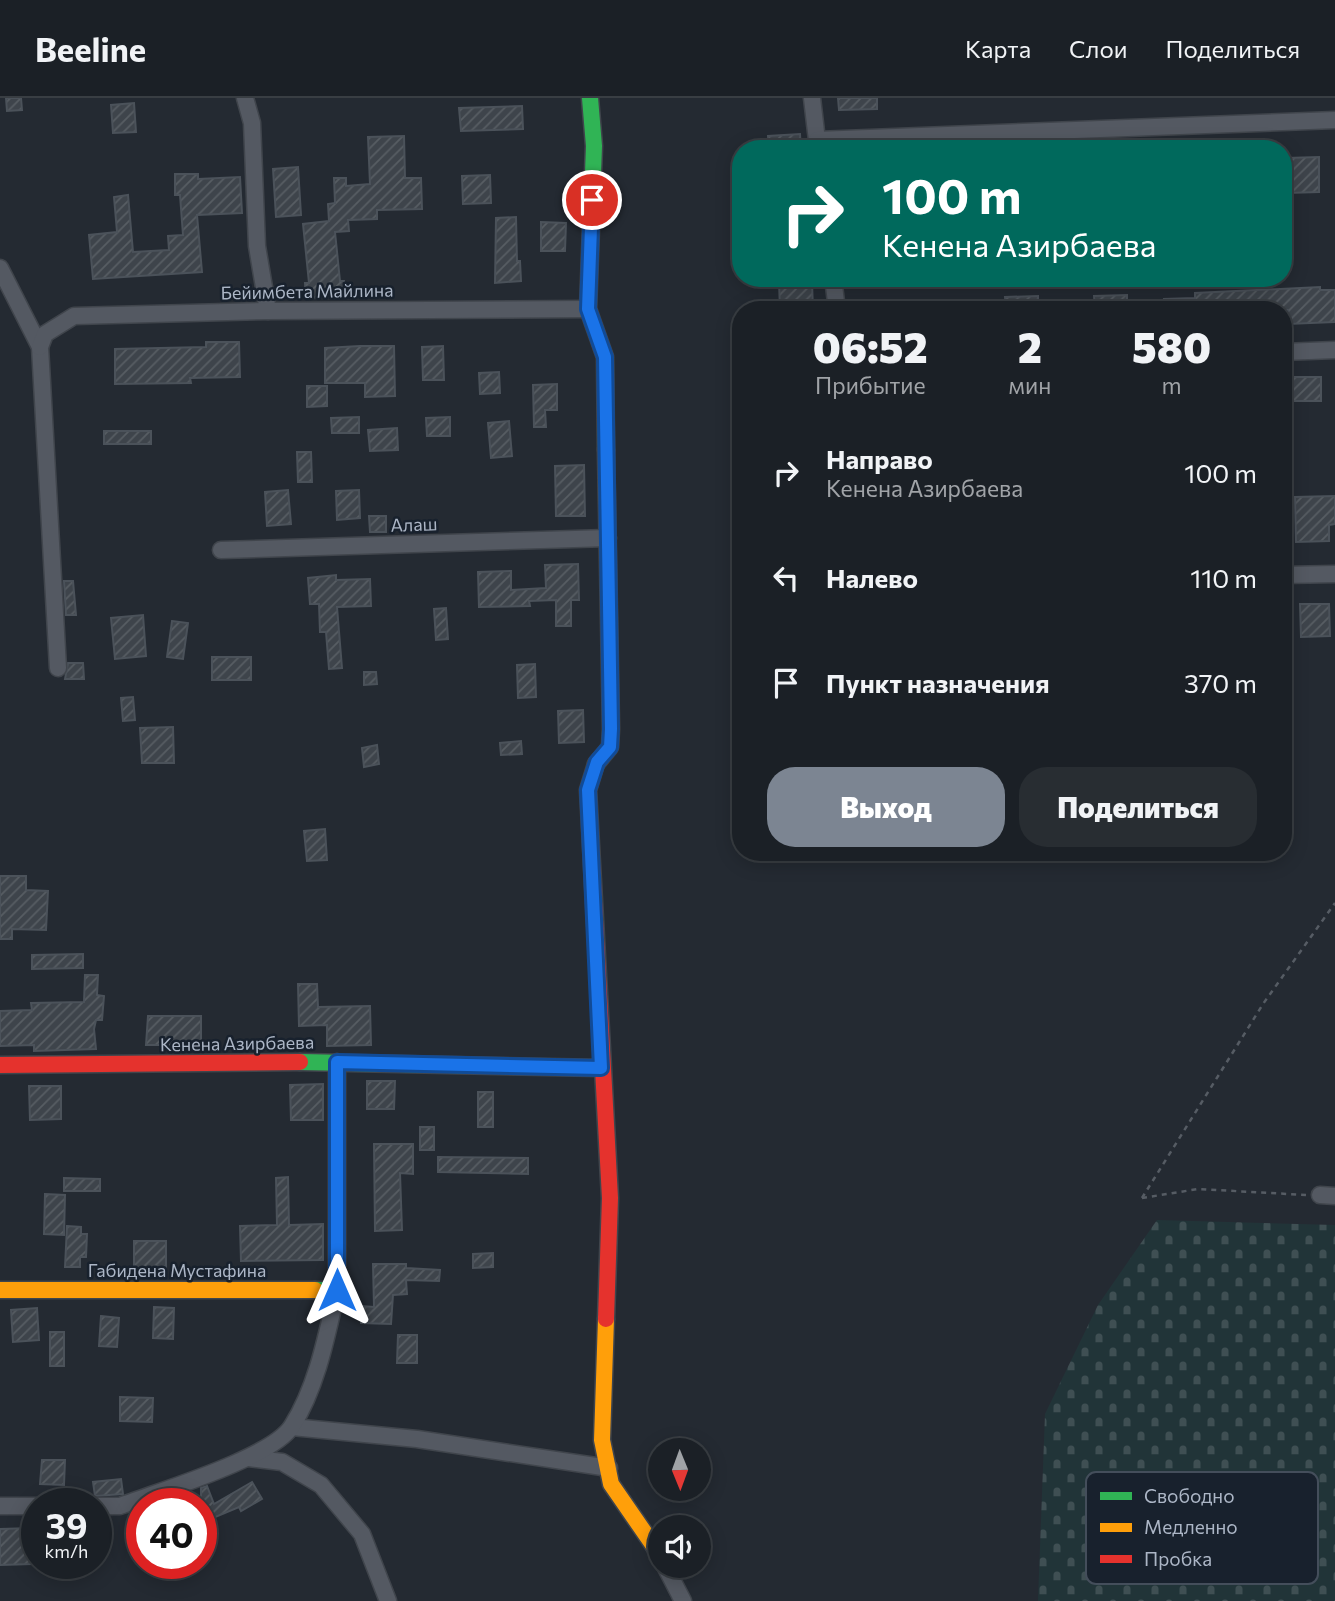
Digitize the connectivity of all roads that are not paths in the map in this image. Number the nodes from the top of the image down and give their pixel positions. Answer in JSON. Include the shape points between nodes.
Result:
{"nodes":[{"id":1,"x":246,"y":98,"type":"edge"},
{"id":2,"x":590,"y":98,"type":"edge"},
{"id":3,"x":812,"y":98,"type":"edge"},
{"id":4,"x":1335,"y":120,"type":"edge"},
{"id":5,"x":817,"y":140,"type":"edge"},
{"id":6,"x":921,"y":140,"type":"edge"},
{"id":7,"x":0,"y":268,"type":"edge"},
{"id":8,"x":588,"y":309,"type":"junction"},
{"id":9,"x":268,"y":311,"type":"junction"},
{"id":10,"x":40,"y":347,"type":"junction"},
{"id":11,"x":1335,"y":350,"type":"edge"},
{"id":12,"x":1292,"y":352,"type":"edge"},
{"id":13,"x":608,"y":538,"type":"junction"},
{"id":14,"x":221,"y":550,"type":"dead end"},
{"id":15,"x":1335,"y":574,"type":"edge"},
{"id":16,"x":1292,"y":575,"type":"edge"},
{"id":17,"x":58,"y":668,"type":"dead end"},
{"id":18,"x":337,"y":1062,"type":"junction"},
{"id":19,"x":0,"y":1065,"type":"edge"},
{"id":20,"x":601,"y":1068,"type":"junction"},
{"id":21,"x":0,"y":1290,"type":"edge"},
{"id":22,"x":337,"y":1290,"type":"junction"},
{"id":23,"x":292,"y":1427,"type":"junction"},
{"id":24,"x":245,"y":1457,"type":"junction"},
{"id":25,"x":609,"y":1468,"type":"junction"},
{"id":26,"x":0,"y":1506,"type":"edge"},
{"id":27,"x":21,"y":1506,"type":"edge"},
{"id":28,"x":112,"y":1506,"type":"edge"},
{"id":29,"x":648,"y":1538,"type":"edge"},
{"id":30,"x":671,"y":1578,"type":"edge"},
{"id":31,"x":388,"y":1601,"type":"edge"},
{"id":32,"x":683,"y":1601,"type":"edge"}],
"edges":[{"from":1,"to":9,"type":"street","via":[[252,123],[257,246]]},
{"from":2,"to":8,"type":"street","via":[[594,146]]},
{"from":3,"to":5,"type":"street"},
{"from":4,"to":6,"type":"street"},
{"from":7,"to":10,"type":"street"},
{"from":8,"to":9,"type":"street","name":"Бейимбета Майлина"},
{"from":8,"to":13,"type":"street","via":[[605,357]]},
{"from":9,"to":10,"type":"street","name":"Бейимбета Майлина","via":[[74,316],[45,334]]},
{"from":10,"to":17,"type":"street"},
{"from":11,"to":12,"type":"street"},
{"from":13,"to":14,"type":"street","name":"Алаш"},
{"from":13,"to":20,"type":"street","via":[[610,747],[597,762],[588,790]]},
{"from":15,"to":16,"type":"street"},
{"from":18,"to":19,"type":"street","name":"Кенена Азирбаева"},
{"from":18,"to":20,"type":"street","name":"Кенена Азирбаева"},
{"from":18,"to":22,"type":"street"},
{"from":20,"to":25,"type":"street","via":[[610,1198],[602,1440]]},
{"from":21,"to":22,"type":"street","name":"Габидена Мустафина"},
{"from":22,"to":23,"type":"street","via":[[322,1358]]},
{"from":23,"to":24,"type":"street","via":[[272,1447]]},
{"from":23,"to":25,"type":"street","via":[[416,1439]]},
{"from":24,"to":28,"type":"street"},
{"from":24,"to":31,"type":"street","via":[[282,1462],[321,1485],[362,1534]]},
{"from":25,"to":29,"type":"street","via":[[611,1484]]},
{"from":26,"to":27,"type":"street"},
{"from":30,"to":32,"type":"street"}]}
